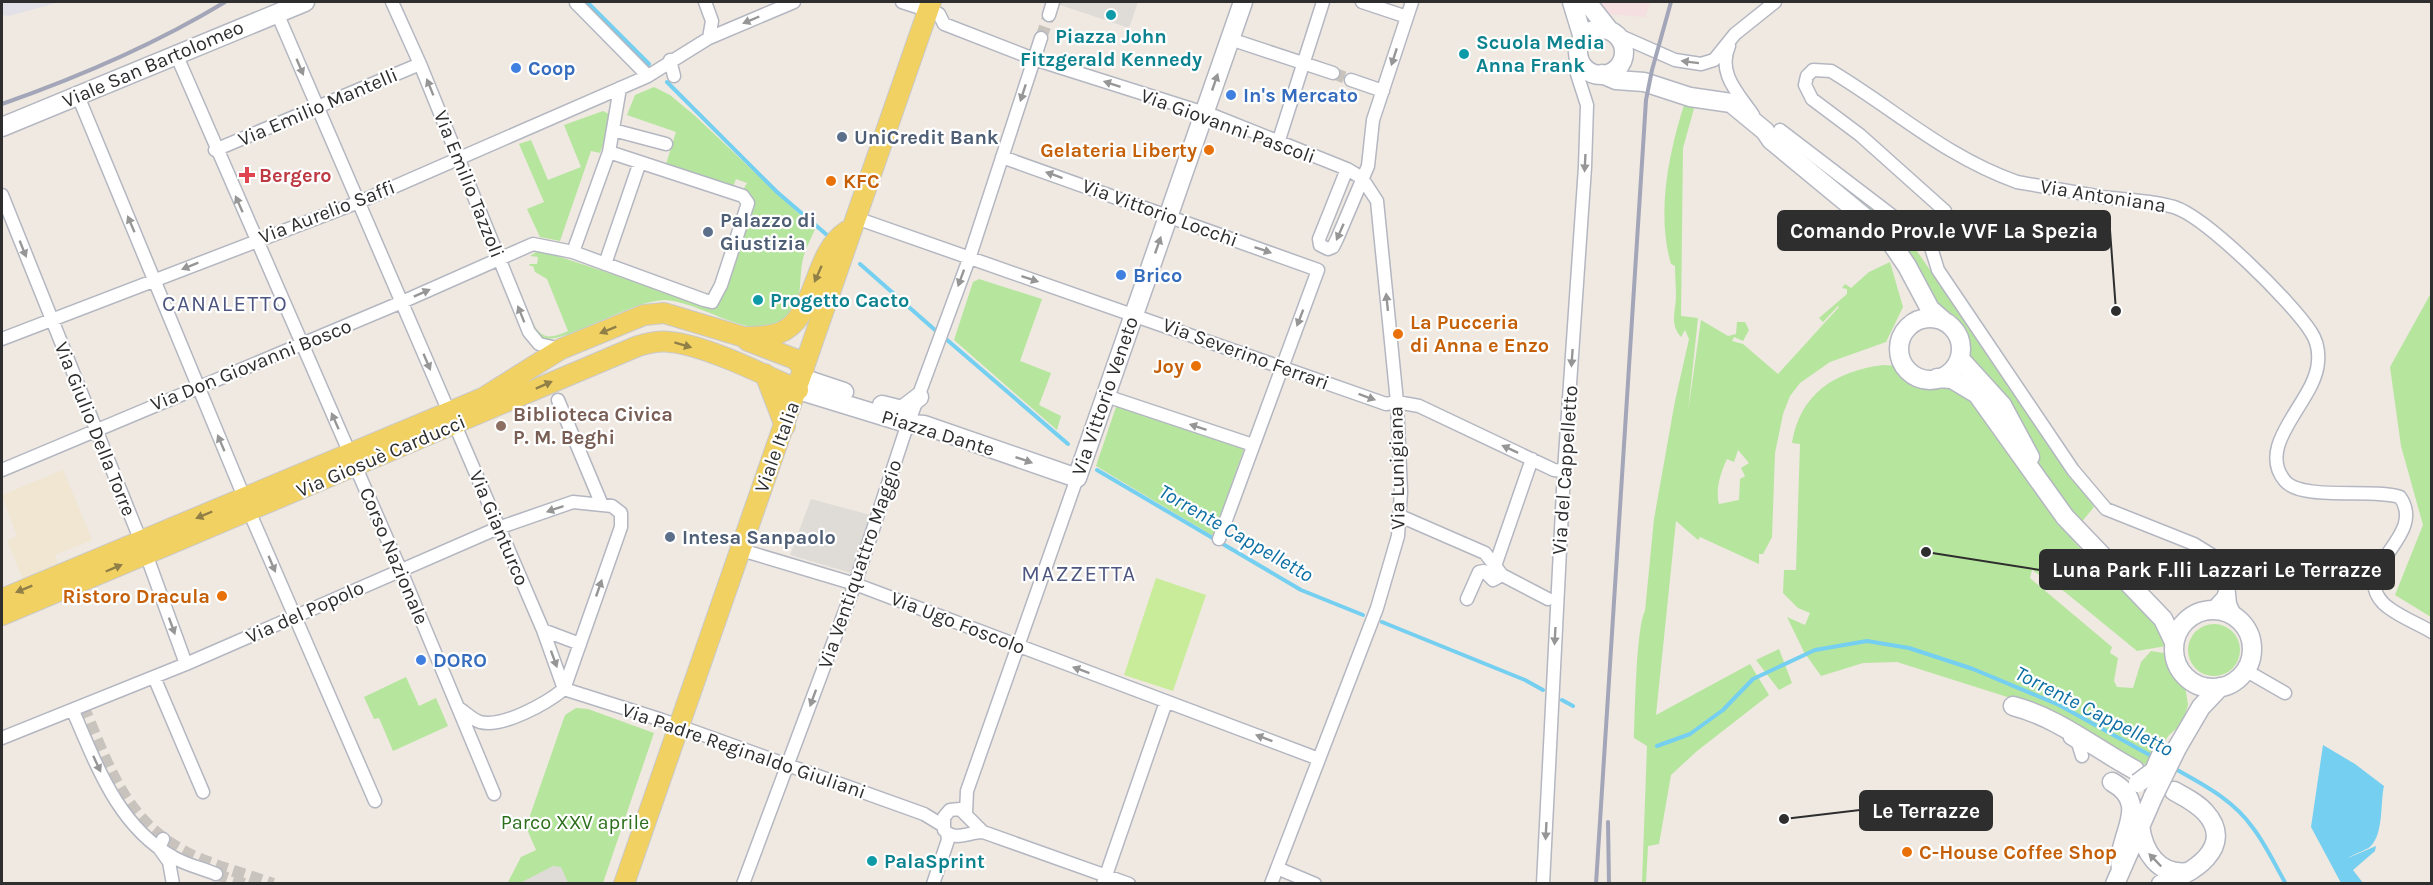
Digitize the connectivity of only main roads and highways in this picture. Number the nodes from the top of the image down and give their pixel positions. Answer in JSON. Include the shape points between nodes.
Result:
{"nodes":[{"id":1,"x":929,"y":6,"type":"edge"},
{"id":2,"x":854,"y":223,"type":"junction"},
{"id":3,"x":744,"y":337,"type":"junction"},
{"id":4,"x":765,"y":374,"type":"junction"},
{"id":5,"x":801,"y":379,"type":"junction"},
{"id":6,"x":452,"y":419,"type":"junction"},
{"id":7,"x":785,"y":426,"type":"junction"},
{"id":8,"x":143,"y":548,"type":"junction"},
{"id":9,"x":2,"y":598,"type":"edge"},
{"id":10,"x":2,"y":615,"type":"edge"},
{"id":11,"x":624,"y":884,"type":"edge"}],
"edges":[{"from":1,"to":2,"type":"main road","name":"Viale Italia"},
{"from":2,"to":3,"type":"main road","name":"Via Giosuè Carducci","one_way":true,"via":[[827,254],[808,300],[791,326],[777,334]]},
{"from":2,"to":5,"type":"main road","name":"Viale Italia"},
{"from":3,"to":5,"type":"main road","name":"Via Giosuè Carducci","via":[[795,359]]},
{"from":3,"to":6,"type":"main road","name":"Via Giosuè Carducci","one_way":true,"via":[[664,313],[644,315],[561,349]]},
{"from":4,"to":5,"type":"main road","name":"Via Giosuè Carducci"},
{"from":6,"to":4,"type":"main road","name":"Via Giosuè Carducci","one_way":true,"via":[[654,342],[686,346]]},
{"from":4,"to":7,"type":"main road"},
{"from":5,"to":7,"type":"main road","name":"Viale Italia"},
{"from":6,"to":8,"type":"main road","name":"Via Giosuè Carducci"},
{"from":7,"to":11,"type":"main road","name":"Viale Italia"},
{"from":8,"to":9,"type":"main road","name":"Via Giosuè Carducci","one_way":true},
{"from":10,"to":8,"type":"main road","name":"Via Giosuè Carducci","one_way":true}]}
